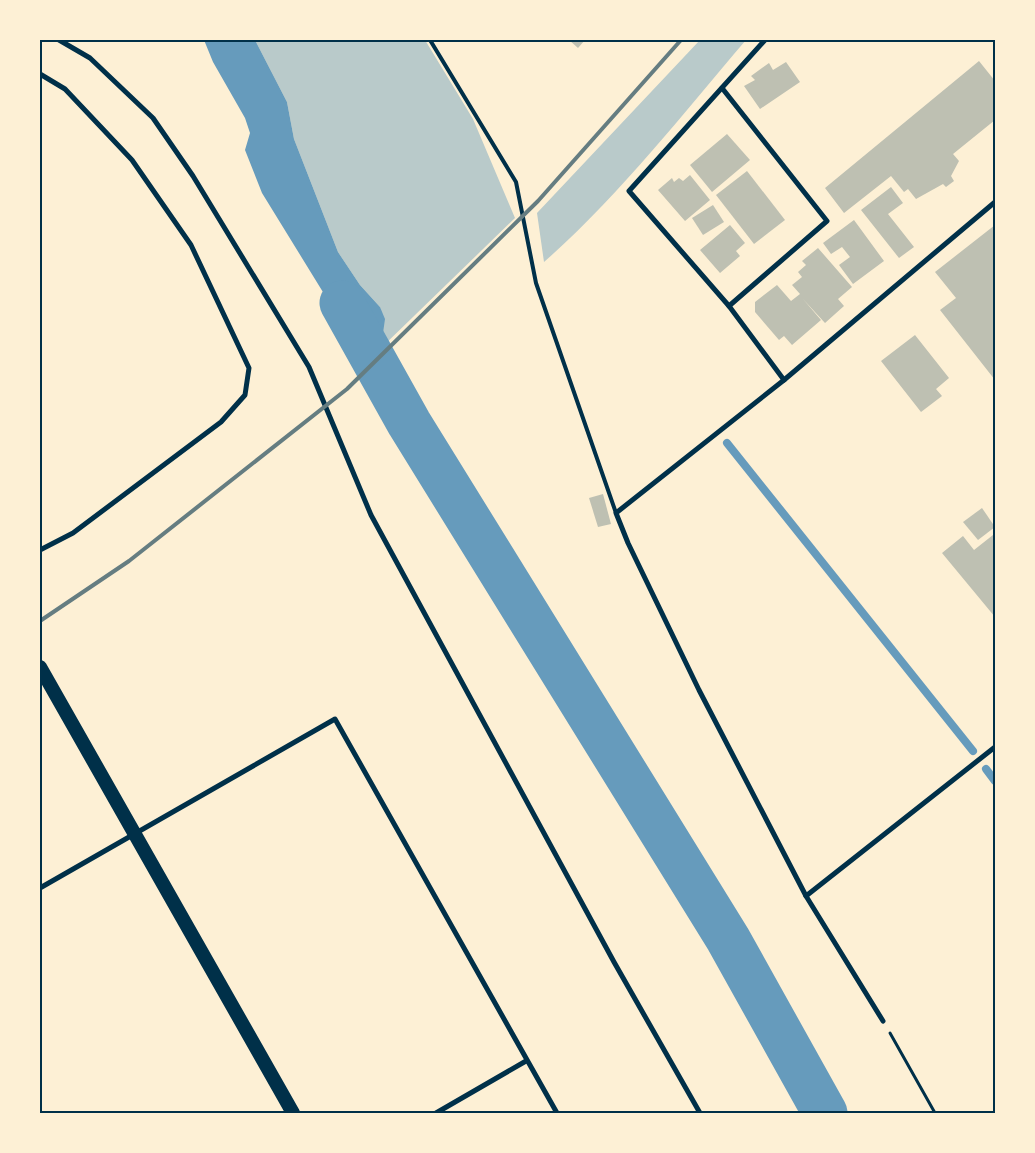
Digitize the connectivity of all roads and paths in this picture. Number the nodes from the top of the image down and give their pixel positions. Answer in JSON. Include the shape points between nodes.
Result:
{"nodes":[{"id":1,"x":59,"y":40,"type":"edge"},
{"id":2,"x":430,"y":40,"type":"edge"},
{"id":3,"x":765,"y":40,"type":"edge"},
{"id":4,"x":40,"y":74,"type":"edge"},
{"id":5,"x":722,"y":88,"type":"junction"},
{"id":6,"x":995,"y":202,"type":"edge"},
{"id":7,"x":729,"y":306,"type":"junction"},
{"id":8,"x":784,"y":380,"type":"junction"},
{"id":9,"x":616,"y":513,"type":"junction"},
{"id":10,"x":40,"y":550,"type":"edge"},
{"id":11,"x":40,"y":668,"type":"edge"},
{"id":12,"x":995,"y":746,"type":"edge"},
{"id":13,"x":136,"y":834,"type":"junction"},
{"id":14,"x":40,"y":888,"type":"edge"},
{"id":15,"x":806,"y":896,"type":"junction"},
{"id":16,"x":883,"y":1021,"type":"joint"},
{"id":17,"x":526,"y":1061,"type":"junction"},
{"id":18,"x":294,"y":1113,"type":"edge"},
{"id":19,"x":436,"y":1113,"type":"edge"},
{"id":20,"x":557,"y":1113,"type":"edge"},
{"id":21,"x":700,"y":1113,"type":"edge"},
{"id":22,"x":934,"y":1113,"type":"edge"}],
"edges":[{"from":1,"to":21,"type":"street","via":[[90,58],[153,118],[193,176],[309,368],[371,515],[614,962]]},
{"from":2,"to":9,"type":"lane","via":[[516,182],[536,283]]},
{"from":3,"to":5,"type":"street"},
{"from":4,"to":10,"type":"street","via":[[65,89],[132,160],[191,245],[249,368],[245,395],[221,422],[73,533]]},
{"from":5,"to":7,"type":"street","via":[[629,191]]},
{"from":5,"to":7,"type":"street","via":[[827,221]]},
{"from":6,"to":8,"type":"street"},
{"from":7,"to":8,"type":"street"},
{"from":8,"to":9,"type":"street"},
{"from":9,"to":15,"type":"street","via":[[699,690]]},
{"from":11,"to":13,"type":"highway"},
{"from":12,"to":15,"type":"street"},
{"from":13,"to":14,"type":"street"},
{"from":13,"to":17,"type":"street","via":[[335,719]]},
{"from":13,"to":18,"type":"highway"},
{"from":15,"to":16,"type":"street"},
{"from":16,"to":22,"type":"path"},
{"from":17,"to":19,"type":"street"},
{"from":17,"to":20,"type":"street"}]}
